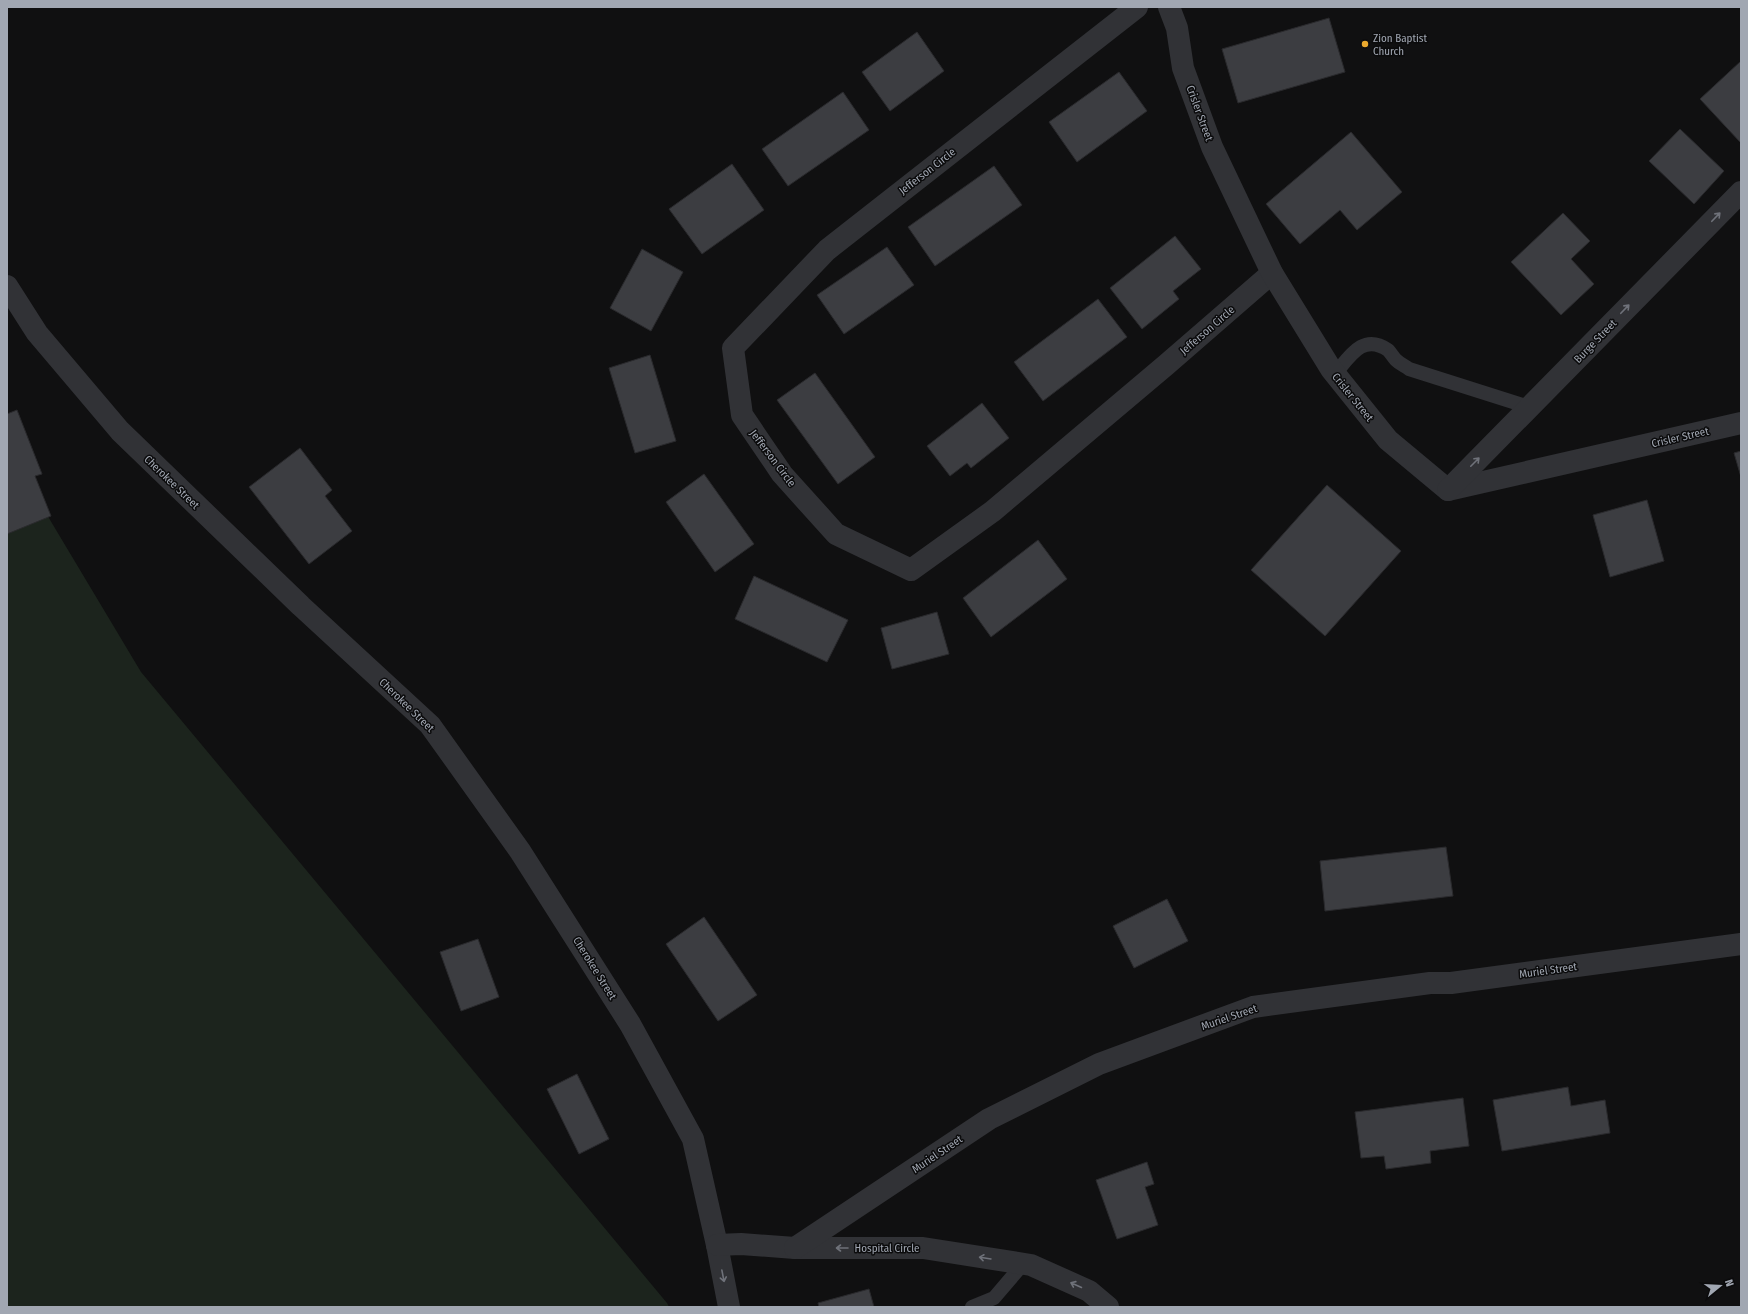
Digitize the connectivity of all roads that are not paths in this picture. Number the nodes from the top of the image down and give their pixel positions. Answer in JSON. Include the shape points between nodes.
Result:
{"nodes":[{"id":1,"x":1137,"y":7,"type":"edge"},
{"id":2,"x":1146,"y":7,"type":"edge"},
{"id":3,"x":1169,"y":7,"type":"edge"},
{"id":4,"x":1177,"y":28,"type":"junction"},
{"id":5,"x":1741,"y":192,"type":"edge"},
{"id":6,"x":1272,"y":273,"type":"junction"},
{"id":7,"x":7,"y":286,"type":"edge"},
{"id":8,"x":1335,"y":374,"type":"junction"},
{"id":9,"x":1529,"y":407,"type":"junction"},
{"id":10,"x":1741,"y":423,"type":"edge"},
{"id":11,"x":1448,"y":490,"type":"junction"},
{"id":12,"x":1741,"y":944,"type":"edge"},
{"id":13,"x":717,"y":1244,"type":"junction"},
{"id":14,"x":795,"y":1248,"type":"junction"},
{"id":15,"x":1023,"y":1264,"type":"junction"},
{"id":16,"x":729,"y":1307,"type":"edge"},
{"id":17,"x":972,"y":1307,"type":"edge"},
{"id":18,"x":1108,"y":1307,"type":"edge"}],
"edges":[{"from":1,"to":6,"type":"street","name":"Jefferson Circle","via":[[827,250],[733,348],[742,416],[782,474],[836,534],[911,570],[992,511],[1166,366]]},
{"from":2,"to":4,"type":"street"},
{"from":3,"to":4,"type":"street","name":"Crisler Street"},
{"from":4,"to":6,"type":"street","name":"Crisler Street","via":[[1183,68],[1212,147]]},
{"from":9,"to":5,"type":"street","name":"Burge Street","one_way":true},
{"from":6,"to":8,"type":"street","name":"Crisler Street"},
{"from":7,"to":13,"type":"street","name":"Cherokee Street","via":[[37,333],[120,431],[301,606],[430,725],[520,851],[634,1030],[694,1139]]},
{"from":8,"to":9,"type":"lane","via":[[1362,344],[1374,344],[1389,351],[1397,361],[1409,369]]},
{"from":8,"to":11,"type":"street","name":"Crisler Street","via":[[1388,440]]},
{"from":11,"to":9,"type":"street","name":"Burge Street","one_way":true},
{"from":10,"to":11,"type":"street","name":"Crisler Street"},
{"from":12,"to":14,"type":"street","name":"Muriel Street","via":[[1253,1007],[1099,1064],[989,1119]]},
{"from":13,"to":14,"type":"street","name":"Hospital Circle"},
{"from":13,"to":16,"type":"street","one_way":true},
{"from":15,"to":14,"type":"street","name":"Hospital Circle","one_way":true,"via":[[923,1248]]},
{"from":15,"to":17,"type":"lane","via":[[994,1298]]},
{"from":18,"to":15,"type":"street","name":"Hospital Circle","one_way":true,"via":[[1089,1291]]}]}
